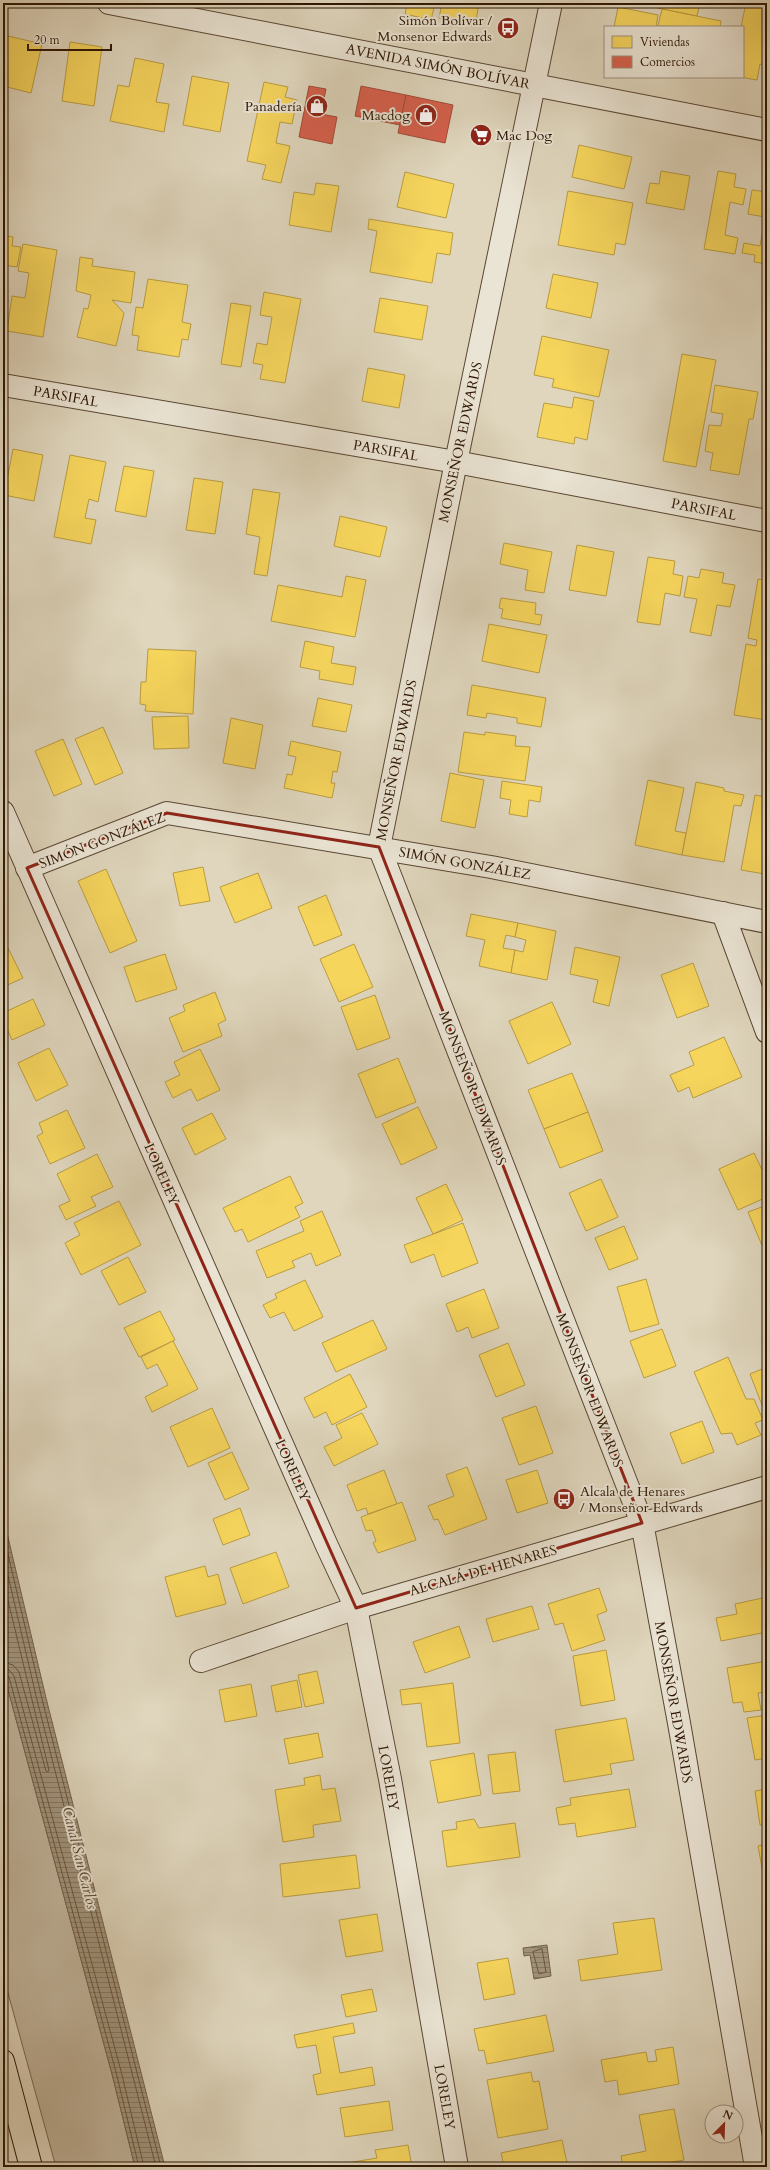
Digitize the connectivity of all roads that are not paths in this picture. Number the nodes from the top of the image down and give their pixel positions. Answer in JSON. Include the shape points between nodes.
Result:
{"nodes":[{"id":1,"x":109,"y":3,"type":"edge"},
{"id":2,"x":551,"y":3,"type":"edge"},
{"id":3,"x":535,"y":85,"type":"junction"},
{"id":4,"x":767,"y":130,"type":"edge"},
{"id":5,"x":3,"y":385,"type":"edge"},
{"id":6,"x":456,"y":462,"type":"junction"},
{"id":7,"x":767,"y":521,"type":"edge"},
{"id":8,"x":3,"y":812,"type":"edge"},
{"id":9,"x":379,"y":847,"type":"junction"},
{"id":10,"x":27,"y":868,"type":"junction"},
{"id":11,"x":723,"y":913,"type":"junction"},
{"id":12,"x":767,"y":922,"type":"edge"},
{"id":13,"x":767,"y":1032,"type":"edge"},
{"id":14,"x":767,"y":1487,"type":"edge"},
{"id":15,"x":642,"y":1523,"type":"junction"},
{"id":16,"x":356,"y":1608,"type":"junction"},
{"id":17,"x":201,"y":1661,"type":"dead end"},
{"id":18,"x":3,"y":2061,"type":"edge"},
{"id":19,"x":31,"y":2167,"type":"edge"},
{"id":20,"x":457,"y":2167,"type":"edge"},
{"id":21,"x":756,"y":2167,"type":"edge"}],
"edges":[{"from":1,"to":3,"type":"street","name":"AVENIDA SIMÓN BOLÍVAR"},
{"from":2,"to":3,"type":"street","name":"MONSEÑOR EDWARDS"},
{"from":3,"to":4,"type":"street","name":"AVENIDA SIMÓN BOLÍVAR"},
{"from":3,"to":6,"type":"street","name":"MONSEÑOR EDWARDS"},
{"from":5,"to":6,"type":"street","name":"PARSIFAL"},
{"from":6,"to":7,"type":"street","name":"PARSIFAL"},
{"from":6,"to":9,"type":"street","name":"MONSEÑOR EDWARDS"},
{"from":8,"to":10,"type":"street","name":"LORELEY"},
{"from":9,"to":10,"type":"street","name":"SIMÓN GONZÁLEZ","via":[[167,814]]},
{"from":9,"to":11,"type":"street","name":"SIMÓN GONZÁLEZ"},
{"from":9,"to":15,"type":"street","name":"MONSEÑOR EDWARDS"},
{"from":10,"to":16,"type":"street","name":"LORELEY"},
{"from":11,"to":12,"type":"street","name":"SIMÓN GONZÁLEZ"},
{"from":11,"to":13,"type":"street"},
{"from":14,"to":15,"type":"street","name":"ALCALÁ DE HENARES"},
{"from":15,"to":16,"type":"street","name":"ALCALÁ DE HENARES"},
{"from":15,"to":21,"type":"street","name":"MONSEÑOR EDWARDS"},
{"from":16,"to":17,"type":"street","name":"ALCALÁ DE HENARES"},
{"from":16,"to":20,"type":"street","name":"LORELEY","via":[[390,1779]]},
{"from":18,"to":19,"type":"main road"}]}
